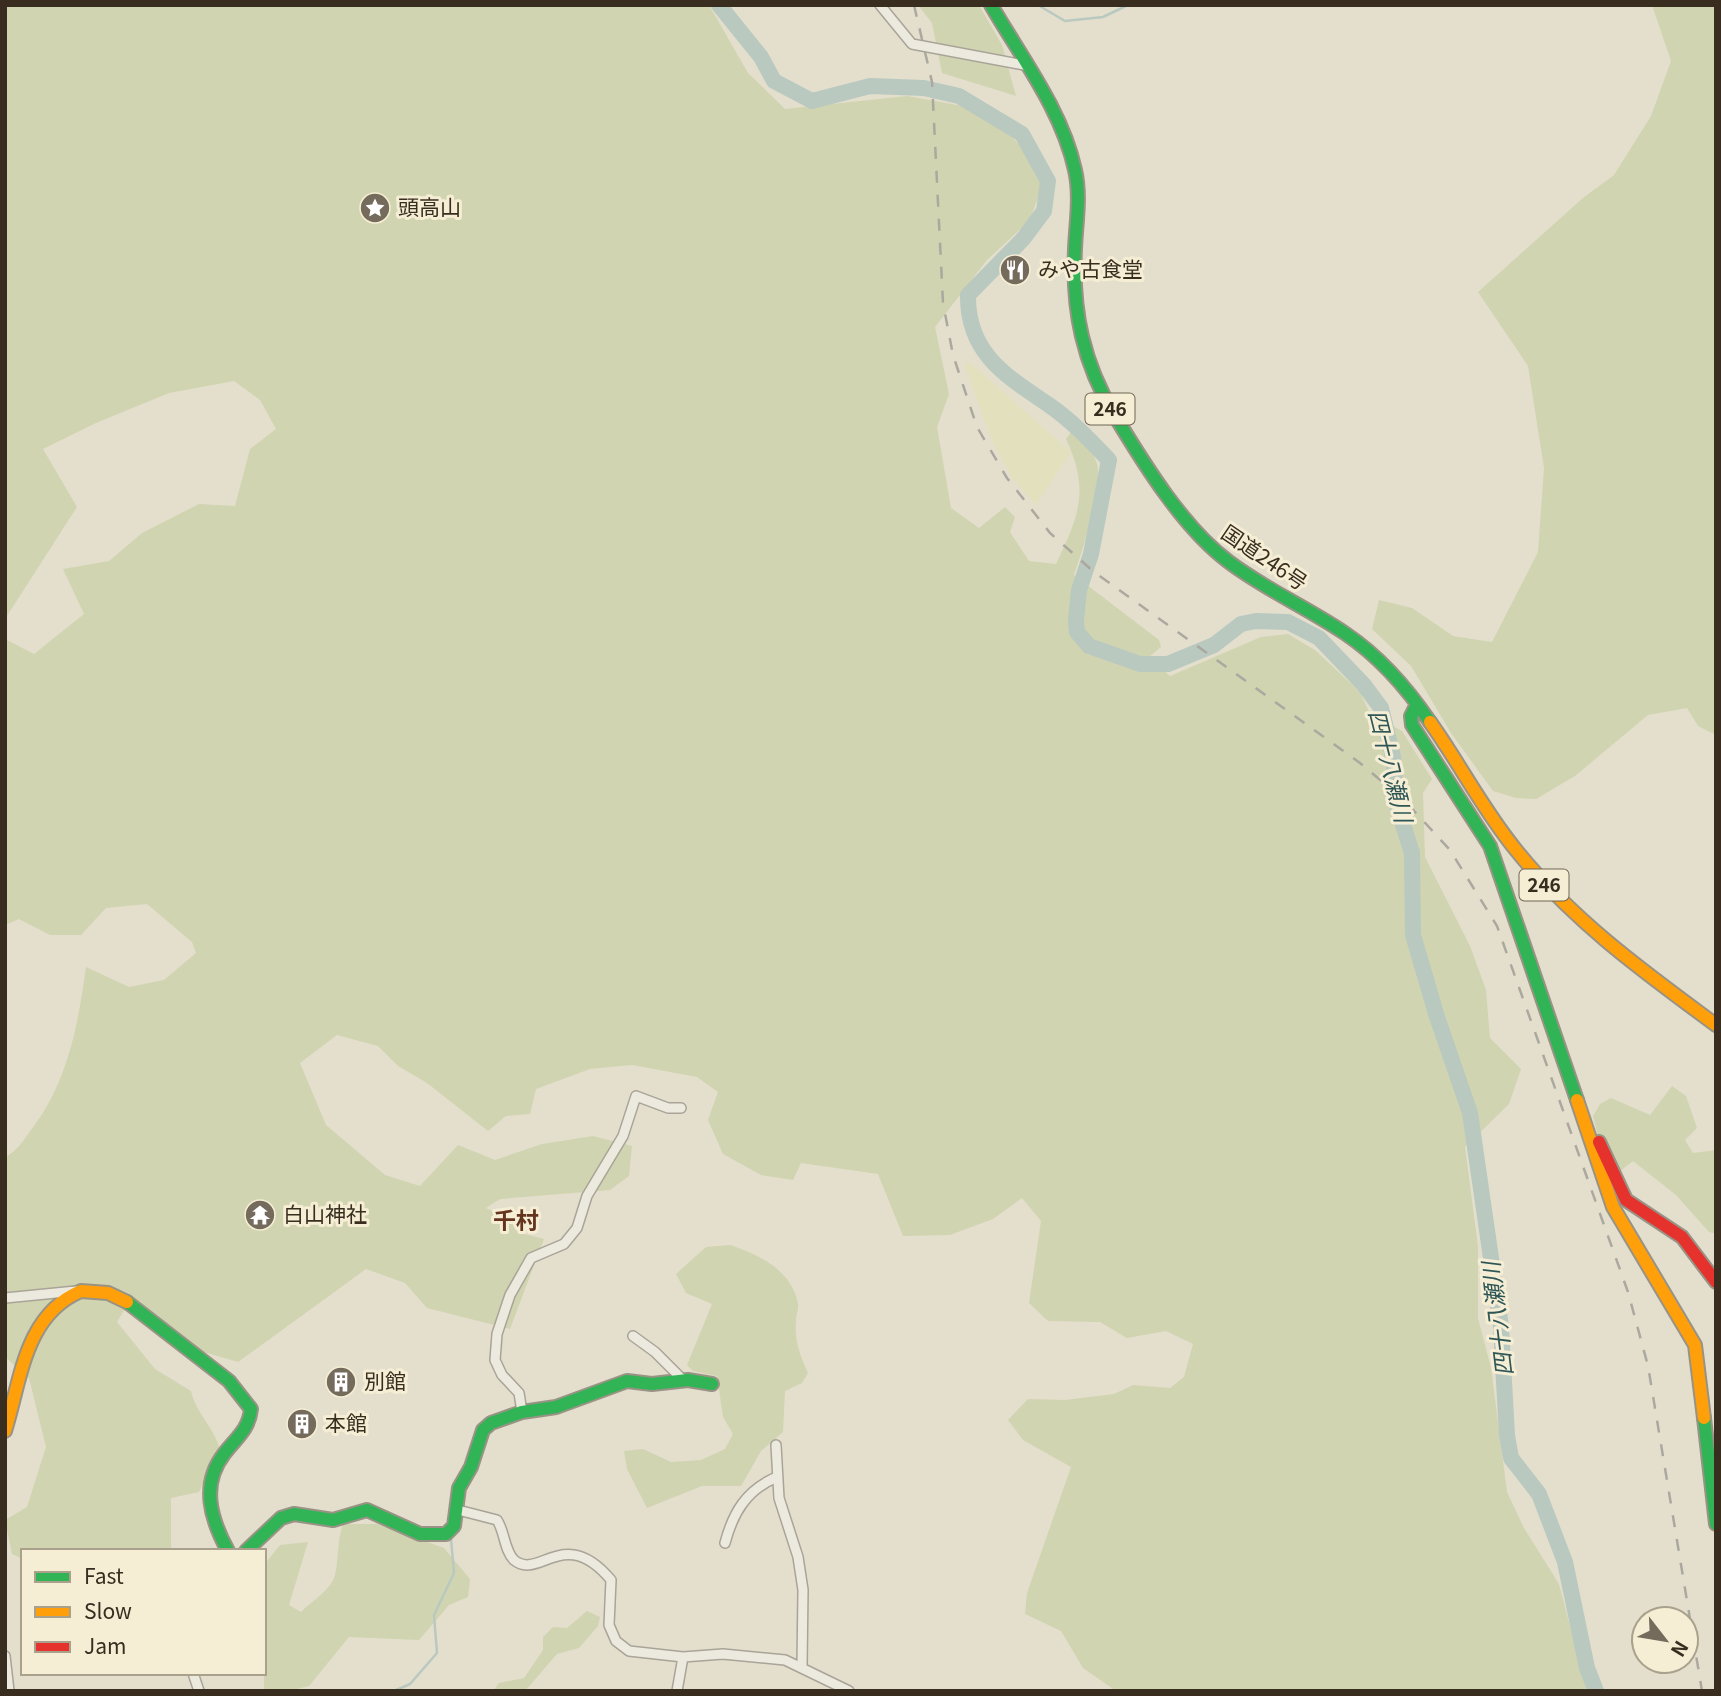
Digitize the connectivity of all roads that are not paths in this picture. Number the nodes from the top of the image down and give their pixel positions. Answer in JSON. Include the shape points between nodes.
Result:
{"nodes":[{"id":1,"x":880,"y":5,"type":"edge"},
{"id":2,"x":990,"y":5,"type":"edge"},
{"id":3,"x":1024,"y":65,"type":"junction"},
{"id":4,"x":1417,"y":704,"type":"junction"},
{"id":5,"x":1716,"y":1024,"type":"edge"},
{"id":6,"x":681,"y":1108,"type":"dead end"},
{"id":7,"x":1583,"y":1118,"type":"junction"},
{"id":8,"x":1716,"y":1282,"type":"edge"},
{"id":9,"x":82,"y":1291,"type":"junction"},
{"id":10,"x":5,"y":1298,"type":"edge"},
{"id":11,"x":633,"y":1336,"type":"dead end"},
{"id":12,"x":684,"y":1381,"type":"junction"},
{"id":13,"x":712,"y":1384,"type":"dead end"},
{"id":14,"x":522,"y":1412,"type":"junction"},
{"id":15,"x":5,"y":1431,"type":"edge"},
{"id":16,"x":776,"y":1445,"type":"dead end"},
{"id":17,"x":777,"y":1477,"type":"junction"},
{"id":18,"x":458,"y":1510,"type":"junction"},
{"id":19,"x":1716,"y":1524,"type":"edge"},
{"id":20,"x":725,"y":1544,"type":"dead end"},
{"id":21,"x":227,"y":1549,"type":"edge"},
{"id":22,"x":248,"y":1549,"type":"edge"},
{"id":23,"x":5,"y":1656,"type":"edge"},
{"id":24,"x":683,"y":1657,"type":"junction"},
{"id":25,"x":802,"y":1666,"type":"junction"},
{"id":26,"x":9,"y":1691,"type":"edge"},
{"id":27,"x":677,"y":1691,"type":"edge"},
{"id":28,"x":849,"y":1691,"type":"edge"}],
"edges":[{"from":1,"to":3,"type":"street","via":[[912,44]]},
{"from":2,"to":3,"type":"main road","name":"国道246号","number":"246"},
{"from":3,"to":4,"type":"main road","name":"国道246号","number":"246","via":[[1064,132],[1076,169],[1076,315],[1088,366],[1110,408],[1205,541],[1226,560],[1357,641]]},
{"from":4,"to":5,"type":"main road","name":"国道246号","number":"246","via":[[1511,844],[1560,902],[1600,938]]},
{"from":4,"to":7,"type":"main road","via":[[1412,725],[1490,846]]},
{"from":6,"to":14,"type":"street","via":[[636,1096],[623,1136],[587,1196],[572,1235],[525,1265],[510,1295],[494,1348],[498,1367],[519,1393]]},
{"from":7,"to":8,"type":"main road","via":[[1592,1126],[1626,1200],[1682,1237]]},
{"from":7,"to":19,"type":"main road","via":[[1623,1227],[1695,1345]]},
{"from":9,"to":10,"type":"street"},
{"from":9,"to":15,"type":"main road","via":[[62,1301],[32,1339]]},
{"from":9,"to":21,"type":"main road","via":[[104,1293],[156,1320],[192,1355],[245,1394],[251,1417],[212,1473],[208,1489],[216,1526]]},
{"from":11,"to":12,"type":"street"},
{"from":12,"to":13,"type":"main road"},
{"from":12,"to":14,"type":"main road","via":[[627,1381],[556,1407]]},
{"from":14,"to":18,"type":"main road","via":[[483,1430],[459,1488]]},
{"from":16,"to":17,"type":"street"},
{"from":17,"to":20,"type":"street","via":[[762,1483],[740,1505]]},
{"from":17,"to":25,"type":"street","via":[[803,1590]]},
{"from":18,"to":22,"type":"main road","via":[[450,1532],[435,1536],[420,1534],[368,1510],[333,1520],[288,1514]]},
{"from":18,"to":24,"type":"street","via":[[497,1520],[508,1551],[519,1563],[530,1566],[572,1554],[590,1559],[611,1580],[609,1625],[616,1642],[638,1653]]},
{"from":23,"to":26,"type":"street"},
{"from":24,"to":25,"type":"street","via":[[723,1654]]},
{"from":24,"to":27,"type":"street"},
{"from":25,"to":28,"type":"street"}]}
